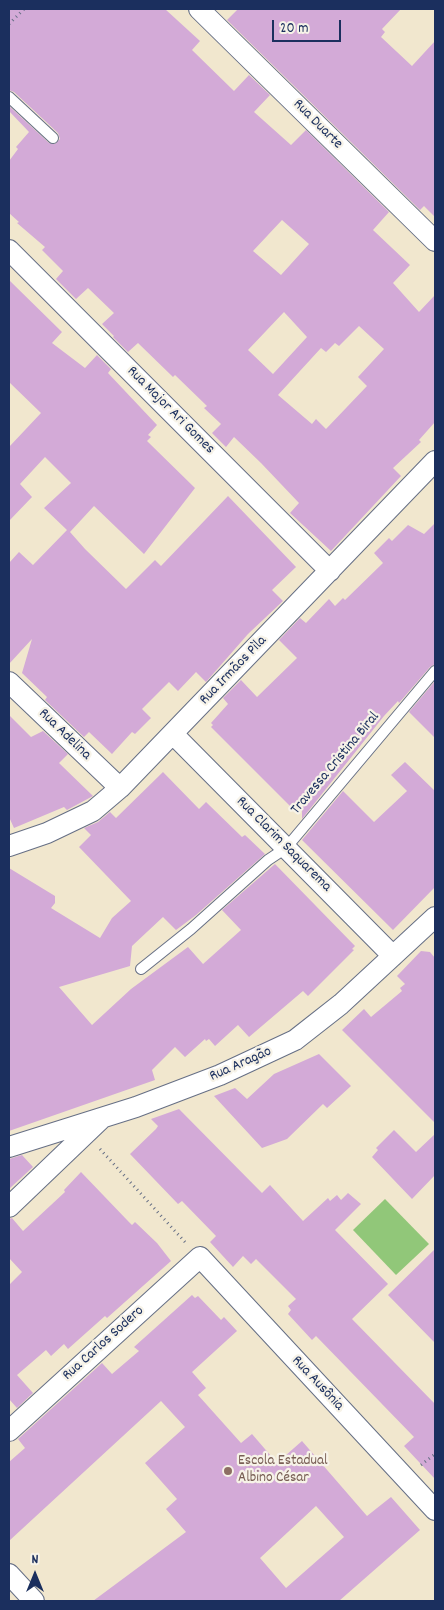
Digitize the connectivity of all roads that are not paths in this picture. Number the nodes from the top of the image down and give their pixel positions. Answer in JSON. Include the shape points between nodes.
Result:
{"nodes":[{"id":1,"x":199,"y":9,"type":"edge"},
{"id":2,"x":9,"y":97,"type":"edge"},
{"id":3,"x":53,"y":138,"type":"dead end"},
{"id":4,"x":435,"y":241,"type":"edge"},
{"id":5,"x":9,"y":250,"type":"edge"},
{"id":6,"x":435,"y":461,"type":"edge"},
{"id":7,"x":330,"y":571,"type":"junction"},
{"id":8,"x":435,"y":671,"type":"edge"},
{"id":9,"x":9,"y":682,"type":"edge"},
{"id":10,"x":173,"y":734,"type":"junction"},
{"id":11,"x":120,"y":788,"type":"junction"},
{"id":12,"x":9,"y":846,"type":"edge"},
{"id":13,"x":286,"y":848,"type":"junction"},
{"id":14,"x":433,"y":926,"type":"edge"},
{"id":15,"x":393,"y":956,"type":"junction"},
{"id":16,"x":141,"y":969,"type":"dead end"},
{"id":17,"x":102,"y":1117,"type":"junction"},
{"id":18,"x":9,"y":1147,"type":"edge"},
{"id":19,"x":9,"y":1207,"type":"edge"},
{"id":20,"x":200,"y":1257,"type":"joint"},
{"id":21,"x":9,"y":1431,"type":"edge"},
{"id":22,"x":435,"y":1510,"type":"edge"},
{"id":23,"x":9,"y":1574,"type":"edge"},
{"id":24,"x":34,"y":1601,"type":"edge"}],
"edges":[{"from":1,"to":4,"type":"street","name":"Rua Duarte"},
{"from":2,"to":3,"type":"lane"},
{"from":5,"to":7,"type":"street","name":"Rua Major Ari Gomes"},
{"from":6,"to":7,"type":"street","name":"Rua Irmãos Pìla"},
{"from":7,"to":10,"type":"street","name":"Rua Irmãos Pìla"},
{"from":8,"to":13,"type":"lane","name":"Travessa Cristina Biral"},
{"from":9,"to":11,"type":"street","name":"Rua Adelina"},
{"from":10,"to":11,"type":"street","name":"Rua Irmãos Pìla"},
{"from":10,"to":13,"type":"street","name":"Rua Clarim Saquarema"},
{"from":11,"to":12,"type":"street","name":"Rua Irmãos Pìla","via":[[93,811],[47,833]]},
{"from":13,"to":15,"type":"street","name":"Rua Clarim Saquarema"},
{"from":13,"to":16,"type":"lane","name":"Travessa Cristina Biral"},
{"from":14,"to":15,"type":"street","name":"Rua Aragão"},
{"from":15,"to":17,"type":"street","name":"Rua Aragão","via":[[294,1040],[220,1075]]},
{"from":17,"to":18,"type":"street","name":"Rua Aragão"},
{"from":17,"to":19,"type":"street"},
{"from":20,"to":21,"type":"street","name":"Rua Carlos Sodero"},
{"from":20,"to":22,"type":"street","name":"Rua Ausônia"},
{"from":23,"to":24,"type":"street"}]}
